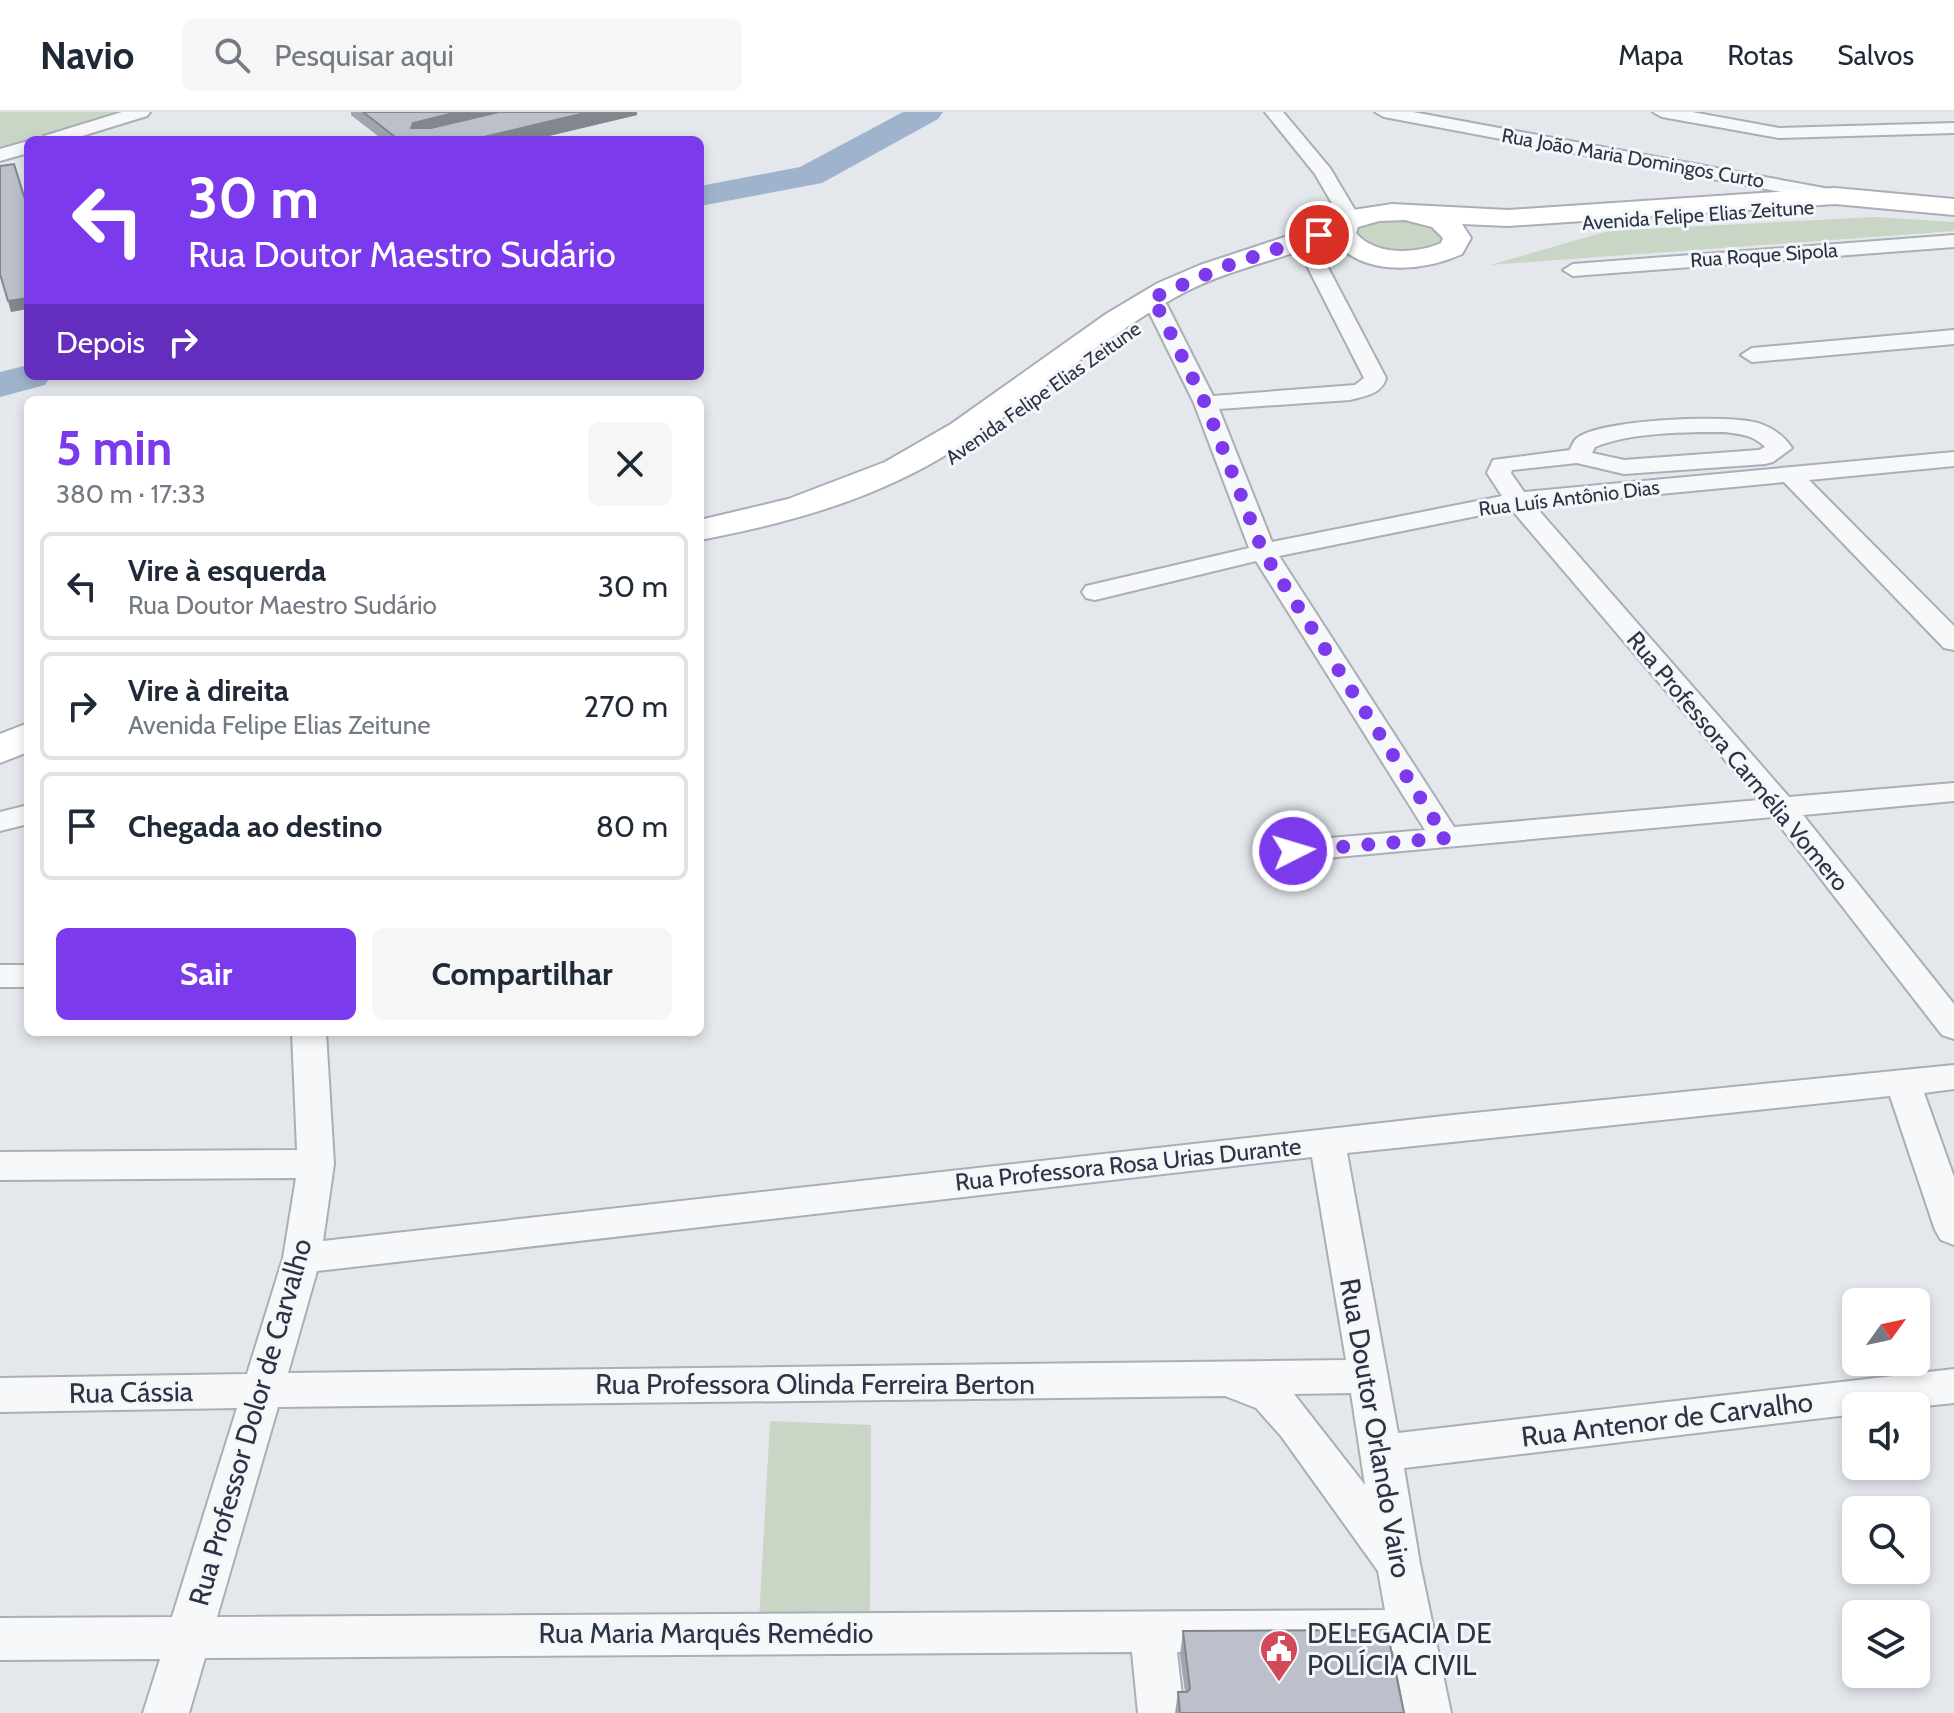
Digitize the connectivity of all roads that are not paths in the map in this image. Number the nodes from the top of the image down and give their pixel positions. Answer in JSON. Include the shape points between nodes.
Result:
{"nodes":[{"id":1,"x":141,"y":112,"type":"edge"},
{"id":2,"x":1274,"y":112,"type":"edge"},
{"id":3,"x":1384,"y":112,"type":"edge"},
{"id":4,"x":1662,"y":112,"type":"edge"},
{"id":5,"x":1780,"y":112,"type":"edge"},
{"id":6,"x":1954,"y":128,"type":"edge"},
{"id":7,"x":1779,"y":133,"type":"junction"},
{"id":8,"x":63,"y":136,"type":"edge"},
{"id":9,"x":24,"y":148,"type":"edge"},
{"id":10,"x":0,"y":155,"type":"edge"},
{"id":11,"x":1772,"y":171,"type":"junction"},
{"id":12,"x":1954,"y":189,"type":"edge"},
{"id":13,"x":1835,"y":196,"type":"junction"},
{"id":14,"x":1954,"y":208,"type":"edge"},
{"id":15,"x":1419,"y":215,"type":"junction"},
{"id":16,"x":1349,"y":222,"type":"junction"},
{"id":17,"x":1954,"y":241,"type":"edge"},
{"id":18,"x":1445,"y":253,"type":"junction"},
{"id":19,"x":1387,"y":257,"type":"junction"},
{"id":20,"x":1313,"y":258,"type":"junction"},
{"id":21,"x":1573,"y":270,"type":"dead end"},
{"id":22,"x":1155,"y":304,"type":"junction"},
{"id":23,"x":1954,"y":337,"type":"edge"},
{"id":24,"x":1752,"y":355,"type":"dead end"},
{"id":25,"x":1205,"y":403,"type":"junction"},
{"id":26,"x":1579,"y":456,"type":"junction"},
{"id":27,"x":1954,"y":459,"type":"edge"},
{"id":28,"x":1791,"y":475,"type":"junction"},
{"id":29,"x":1517,"y":500,"type":"junction"},
{"id":30,"x":704,"y":529,"type":"edge"},
{"id":31,"x":704,"y":544,"type":"edge"},
{"id":32,"x":1263,"y":552,"type":"junction"},
{"id":33,"x":1095,"y":592,"type":"dead end"},
{"id":34,"x":1915,"y":601,"type":"junction"},
{"id":35,"x":1954,"y":607,"type":"edge"},
{"id":36,"x":1954,"y":642,"type":"edge"},
{"id":37,"x":24,"y":716,"type":"edge"},
{"id":38,"x":0,"y":729,"type":"edge"},
{"id":39,"x":24,"y":737,"type":"edge"},
{"id":40,"x":0,"y":751,"type":"edge"},
{"id":41,"x":1954,"y":792,"type":"edge"},
{"id":42,"x":1780,"y":806,"type":"junction"},
{"id":43,"x":24,"y":815,"type":"edge"},
{"id":44,"x":0,"y":822,"type":"edge"},
{"id":45,"x":1446,"y":838,"type":"junction"},
{"id":46,"x":1293,"y":851,"type":"dead end"},
{"id":47,"x":0,"y":976,"type":"edge"},
{"id":48,"x":24,"y":976,"type":"edge"},
{"id":49,"x":1954,"y":1027,"type":"edge"},
{"id":50,"x":309,"y":1036,"type":"edge"},
{"id":51,"x":1954,"y":1077,"type":"edge"},
{"id":52,"x":1903,"y":1082,"type":"junction"},
{"id":53,"x":1327,"y":1142,"type":"junction"},
{"id":54,"x":316,"y":1164,"type":"junction"},
{"id":55,"x":0,"y":1166,"type":"edge"},
{"id":56,"x":1954,"y":1230,"type":"edge"},
{"id":57,"x":302,"y":1258,"type":"junction"},
{"id":58,"x":1369,"y":1376,"type":"junction"},
{"id":59,"x":1230,"y":1380,"type":"junction"},
{"id":60,"x":1954,"y":1386,"type":"edge"},
{"id":61,"x":261,"y":1389,"type":"junction"},
{"id":62,"x":0,"y":1395,"type":"edge"},
{"id":63,"x":1380,"y":1453,"type":"junction"},
{"id":64,"x":1398,"y":1564,"type":"junction"},
{"id":65,"x":1152,"y":1630,"type":"junction"},
{"id":66,"x":1412,"y":1630,"type":"junction"},
{"id":67,"x":189,"y":1636,"type":"junction"},
{"id":68,"x":0,"y":1639,"type":"edge"},
{"id":69,"x":166,"y":1713,"type":"edge"},
{"id":70,"x":1161,"y":1713,"type":"edge"},
{"id":71,"x":1428,"y":1713,"type":"edge"}],
"edges":[{"from":1,"to":8,"type":"street"},
{"from":2,"to":16,"type":"street","via":[[1323,172]]},
{"from":3,"to":11,"type":"street","name":"Rua João Maria Domingos Curto"},
{"from":4,"to":7,"type":"street"},
{"from":5,"to":7,"type":"street"},
{"from":6,"to":7,"type":"street"},
{"from":7,"to":11,"type":"street"},
{"from":9,"to":10,"type":"street"},
{"from":11,"to":13,"type":"street","name":"Rua João Maria Domingos Curto"},
{"from":12,"to":13,"type":"main road","name":"Avenida Felipe Elias Zeitune"},
{"from":13,"to":14,"type":"main road"},
{"from":13,"to":15,"type":"main road","name":"Avenida Felipe Elias Zeitune","via":[[1508,218]]},
{"from":14,"to":18,"type":"main road","name":"Avenida Felipe Elias Zeitune","via":[[1824,207],[1594,222],[1526,230]]},
{"from":15,"to":16,"type":"main road","name":"Avenida Felipe Elias Zeitune","via":[[1380,213]]},
{"from":15,"to":18,"type":"main road","via":[[1455,233],[1456,244]]},
{"from":16,"to":19,"type":"main road","via":[[1342,233],[1349,243]]},
{"from":16,"to":22,"type":"main road","name":"Avenida Felipe Elias Zeitune","via":[[1223,267]]},
{"from":17,"to":21,"type":"street","name":"Rua Roque Sipola"},
{"from":18,"to":19,"type":"main road","name":"Avenida Felipe Elias Zeitune"},
{"from":19,"to":20,"type":"main road","name":"Avenida Felipe Elias Zeitune"},
{"from":20,"to":22,"type":"main road","name":"Avenida Felipe Elias Zeitune","via":[[1232,277]]},
{"from":20,"to":25,"type":"street","via":[[1374,383],[1350,393]]},
{"from":22,"to":25,"type":"street"},
{"from":22,"to":30,"type":"main road","name":"Avenida Felipe Elias Zeitune","via":[[893,471],[797,508]]},
{"from":22,"to":31,"type":"main road","name":"Avenida Felipe Elias Zeitune","via":[[999,428],[944,464],[819,517]]},
{"from":23,"to":24,"type":"street"},
{"from":25,"to":32,"type":"street"},
{"from":26,"to":26,"type":"street","via":[[1585,443],[1602,436],[1732,423],[1766,432],[1780,448],[1765,457],[1624,467]]},
{"from":26,"to":29,"type":"street","name":"Rua Professora Carmélia Vomero","via":[[1502,465],[1501,478]]},
{"from":27,"to":28,"type":"street","name":"Rua Luís Antônio Dias"},
{"from":28,"to":29,"type":"street","name":"Rua Luís Antônio Dias"},
{"from":28,"to":34,"type":"street"},
{"from":29,"to":32,"type":"street","name":"Rua Luís Antônio Dias"},
{"from":29,"to":42,"type":"street","name":"Rua Professora Carmélia Vomero"},
{"from":32,"to":33,"type":"street","name":"Rua Luís Antônio Dias"},
{"from":32,"to":45,"type":"street"},
{"from":34,"to":35,"type":"street"},
{"from":34,"to":36,"type":"street"},
{"from":37,"to":38,"type":"main road"},
{"from":39,"to":40,"type":"main road"},
{"from":41,"to":42,"type":"street"},
{"from":42,"to":45,"type":"street"},
{"from":42,"to":49,"type":"street","name":"Rua Professora Carmélia Vomero"},
{"from":43,"to":44,"type":"street"},
{"from":45,"to":46,"type":"street"},
{"from":47,"to":48,"type":"street"},
{"from":50,"to":54,"type":"street","name":"Rua Professor Dolor de Carvalho"},
{"from":51,"to":52,"type":"street","name":"Rua Professora Rosa Urias Durante"},
{"from":52,"to":53,"type":"street","name":"Rua Professora Rosa Urias Durante"},
{"from":52,"to":56,"type":"street"},
{"from":53,"to":57,"type":"street","name":"Rua Professora Rosa Urias Durante"},
{"from":53,"to":58,"type":"street","name":"Rua Doutor Orlando Vairo"},
{"from":54,"to":55,"type":"street"},
{"from":54,"to":57,"type":"street","name":"Rua Professor Dolor de Carvalho"},
{"from":57,"to":61,"type":"street","name":"Rua Professor Dolor de Carvalho"},
{"from":58,"to":59,"type":"street","name":"Rua Professora Olinda Ferreira Berton"},
{"from":58,"to":63,"type":"street","name":"Rua Doutor Orlando Vairo"},
{"from":59,"to":61,"type":"street","name":"Rua Professora Olinda Ferreira Berton"},
{"from":59,"to":64,"type":"street","via":[[1279,1405]]},
{"from":60,"to":63,"type":"street","name":"Rua Antenor de Carvalho"},
{"from":61,"to":62,"type":"street","name":"Rua Cássia"},
{"from":61,"to":67,"type":"street","name":"Rua Professor Dolor de Carvalho"},
{"from":63,"to":64,"type":"street","name":"Rua Doutor Orlando Vairo"},
{"from":64,"to":66,"type":"street","name":"Rua Doutor Orlando Vairo"},
{"from":65,"to":66,"type":"street","name":"Rua Maria Marquês Remédio"},
{"from":65,"to":67,"type":"street","name":"Rua Maria Marquês Remédio"},
{"from":65,"to":70,"type":"street"},
{"from":66,"to":71,"type":"street","name":"Rua Doutor Orlando Vairo"},
{"from":67,"to":68,"type":"street","name":"Rua Maria Marquês Remédio"},
{"from":67,"to":69,"type":"street","name":"Rua Professor Dolor de Carvalho"}]}
